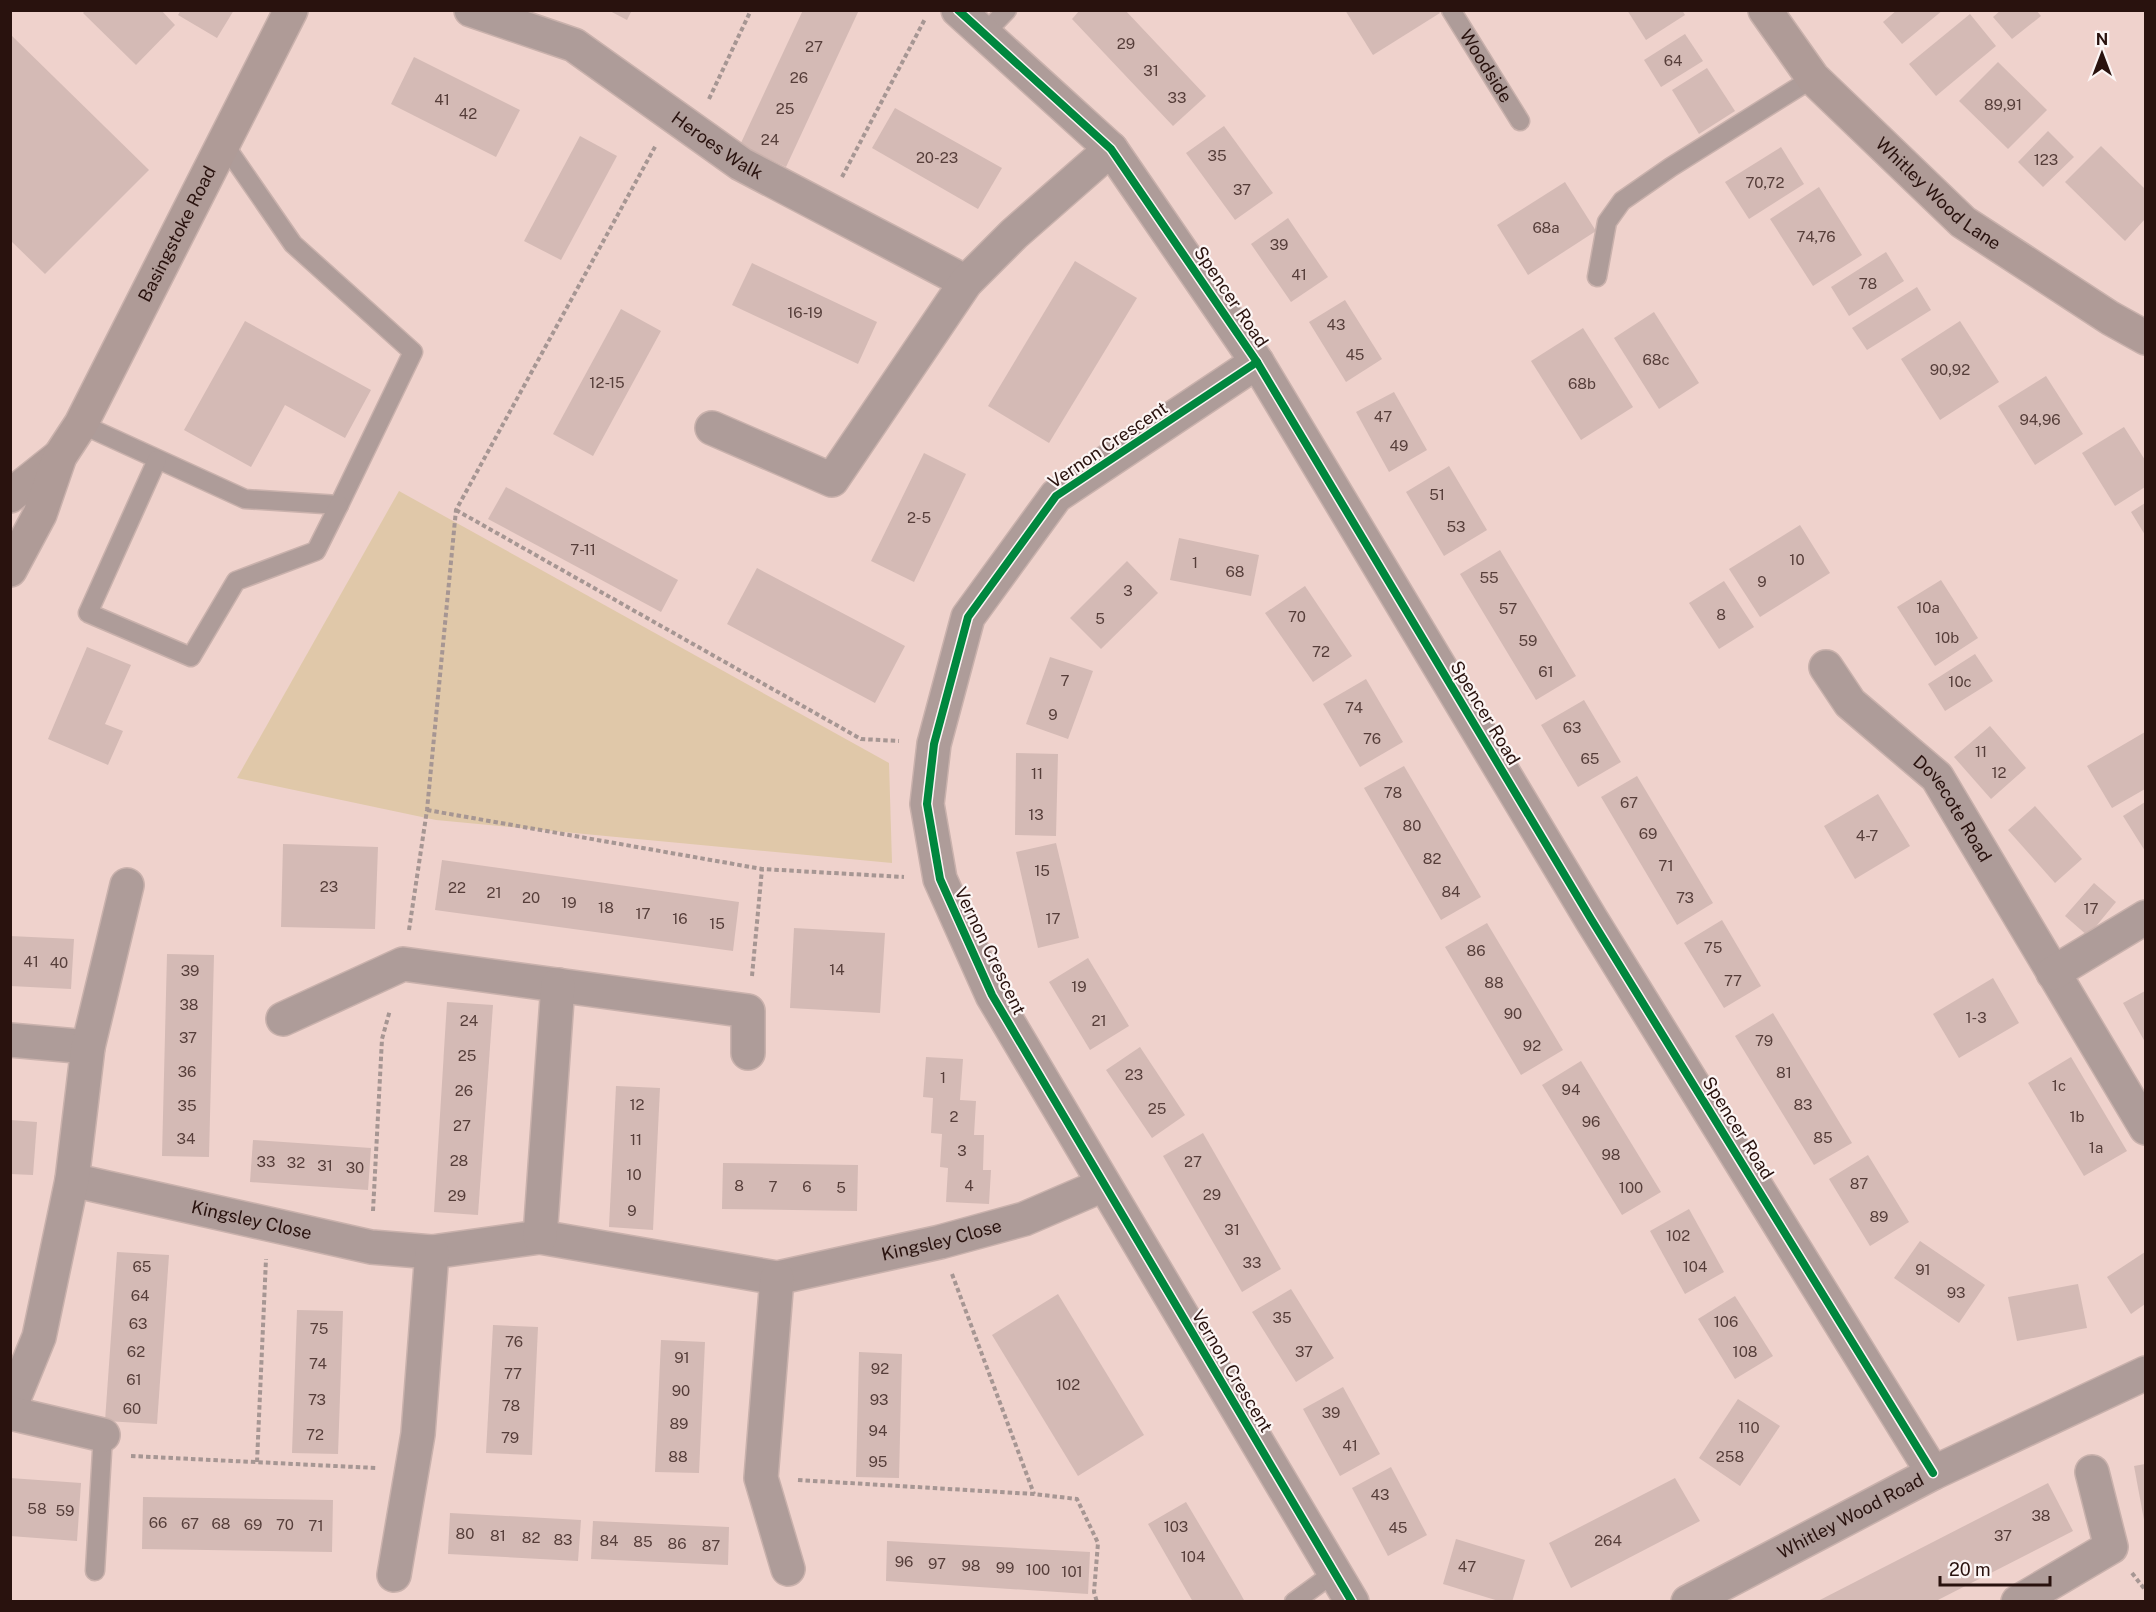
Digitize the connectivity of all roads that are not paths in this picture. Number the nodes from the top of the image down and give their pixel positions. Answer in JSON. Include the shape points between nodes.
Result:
{"nodes":[{"id":1,"x":291,"y":10,"type":"edge"},
{"id":2,"x":471,"y":10,"type":"edge"},
{"id":3,"x":958,"y":10,"type":"edge"},
{"id":4,"x":1007,"y":10,"type":"edge"},
{"id":5,"x":1451,"y":10,"type":"edge"},
{"id":6,"x":1765,"y":10,"type":"edge"},
{"id":7,"x":984,"y":34,"type":"junction"},
{"id":8,"x":1813,"y":78,"type":"junction"},
{"id":9,"x":1520,"y":121,"type":"dead end"},
{"id":10,"x":224,"y":144,"type":"junction"},
{"id":11,"x":1111,"y":149,"type":"junction"},
{"id":12,"x":1597,"y":277,"type":"dead end"},
{"id":13,"x":966,"y":282,"type":"junction"},
{"id":14,"x":2145,"y":338,"type":"edge"},
{"id":15,"x":1257,"y":362,"type":"junction"},
{"id":16,"x":81,"y":424,"type":"junction"},
{"id":17,"x":712,"y":428,"type":"dead end"},
{"id":18,"x":60,"y":456,"type":"junction"},
{"id":19,"x":157,"y":460,"type":"junction"},
{"id":20,"x":10,"y":496,"type":"edge"},
{"id":21,"x":339,"y":505,"type":"junction"},
{"id":22,"x":10,"y":570,"type":"edge"},
{"id":23,"x":1826,"y":667,"type":"dead end"},
{"id":24,"x":127,"y":885,"type":"dead end"},
{"id":25,"x":2145,"y":917,"type":"edge"},
{"id":26,"x":2053,"y":973,"type":"junction"},
{"id":27,"x":558,"y":985,"type":"junction"},
{"id":28,"x":284,"y":1019,"type":"dead end"},
{"id":29,"x":10,"y":1040,"type":"edge"},
{"id":30,"x":88,"y":1047,"type":"junction"},
{"id":31,"x":748,"y":1053,"type":"dead end"},
{"id":32,"x":2145,"y":1128,"type":"edge"},
{"id":33,"x":72,"y":1180,"type":"junction"},
{"id":34,"x":1103,"y":1185,"type":"junction"},
{"id":35,"x":540,"y":1238,"type":"junction"},
{"id":36,"x":432,"y":1252,"type":"junction"},
{"id":37,"x":777,"y":1278,"type":"junction"},
{"id":38,"x":2145,"y":1372,"type":"edge"},
{"id":39,"x":10,"y":1408,"type":"edge"},
{"id":40,"x":10,"y":1413,"type":"edge"},
{"id":41,"x":102,"y":1445,"type":"joint"},
{"id":42,"x":2092,"y":1472,"type":"dead end"},
{"id":43,"x":1933,"y":1473,"type":"junction"},
{"id":44,"x":788,"y":1569,"type":"dead end"},
{"id":45,"x":95,"y":1570,"type":"dead end"},
{"id":46,"x":1335,"y":1572,"type":"junction"},
{"id":47,"x":394,"y":1575,"type":"dead end"},
{"id":48,"x":1294,"y":1602,"type":"edge"},
{"id":49,"x":1352,"y":1602,"type":"edge"},
{"id":50,"x":1688,"y":1602,"type":"edge"},
{"id":51,"x":2018,"y":1602,"type":"edge"}],
"edges":[{"from":1,"to":10,"type":"main road","name":"Basingstoke Road"},
{"from":2,"to":13,"type":"street","name":"Heroes Walk","via":[[574,45],[741,164]]},
{"from":3,"to":7,"type":"street","name":"Spencer Road"},
{"from":4,"to":7,"type":"lane"},
{"from":5,"to":9,"type":"lane","name":"Woodside"},
{"from":6,"to":8,"type":"main road","name":"Whitley Wood Lane"},
{"from":7,"to":11,"type":"street","name":"Spencer Road"},
{"from":8,"to":12,"type":"lane","via":[[1622,201],[1607,222]]},
{"from":8,"to":14,"type":"main road","name":"Whitley Wood Lane","via":[[1963,222]]},
{"from":10,"to":16,"type":"main road","name":"Basingstoke Road"},
{"from":10,"to":21,"type":"lane","via":[[293,244],[413,352]]},
{"from":11,"to":13,"type":"street"},
{"from":11,"to":15,"type":"street","name":"Spencer Road"},
{"from":13,"to":17,"type":"street","via":[[832,480]]},
{"from":15,"to":34,"type":"street","name":"Vernon Crescent","via":[[1056,496],[968,617],[934,744],[927,804],[940,879],[992,995]]},
{"from":15,"to":43,"type":"street","name":"Spencer Road","via":[[1591,919]]},
{"from":16,"to":18,"type":"main road","name":"Basingstoke Road"},
{"from":16,"to":19,"type":"lane"},
{"from":18,"to":20,"type":"main road","name":"Basingstoke Road"},
{"from":18,"to":22,"type":"main road","name":"Basingstoke Road","via":[[40,514]]},
{"from":19,"to":21,"type":"lane","via":[[245,499]]},
{"from":19,"to":21,"type":"lane","via":[[88,613],[191,657],[236,581],[316,551]]},
{"from":23,"to":26,"type":"street","name":"Dovecote Road","via":[[1850,703],[1937,777]]},
{"from":24,"to":30,"type":"street"},
{"from":25,"to":26,"type":"street"},
{"from":26,"to":32,"type":"street","name":"Dovecote Road"},
{"from":27,"to":28,"type":"street","via":[[404,964]]},
{"from":27,"to":31,"type":"street","via":[[748,1011]]},
{"from":27,"to":35,"type":"street"},
{"from":29,"to":30,"type":"street"},
{"from":30,"to":33,"type":"street"},
{"from":33,"to":36,"type":"street","name":"Kingsley Close","via":[[371,1247]]},
{"from":33,"to":39,"type":"street","via":[[39,1337]]},
{"from":34,"to":37,"type":"street","name":"Kingsley Close","via":[[1024,1219]]},
{"from":34,"to":46,"type":"street","name":"Vernon Crescent"},
{"from":35,"to":36,"type":"street","name":"Kingsley Close"},
{"from":35,"to":37,"type":"street","name":"Kingsley Close"},
{"from":36,"to":47,"type":"street","via":[[418,1434]]},
{"from":37,"to":44,"type":"street","via":[[761,1478]]},
{"from":38,"to":43,"type":"street","name":"Whitley Wood Road"},
{"from":40,"to":41,"type":"street"},
{"from":41,"to":45,"type":"lane"},
{"from":42,"to":51,"type":"street","via":[[2111,1547]]},
{"from":43,"to":50,"type":"street","name":"Whitley Wood Road"},
{"from":46,"to":48,"type":"lane"},
{"from":46,"to":49,"type":"street","name":"Vernon Crescent"}]}
